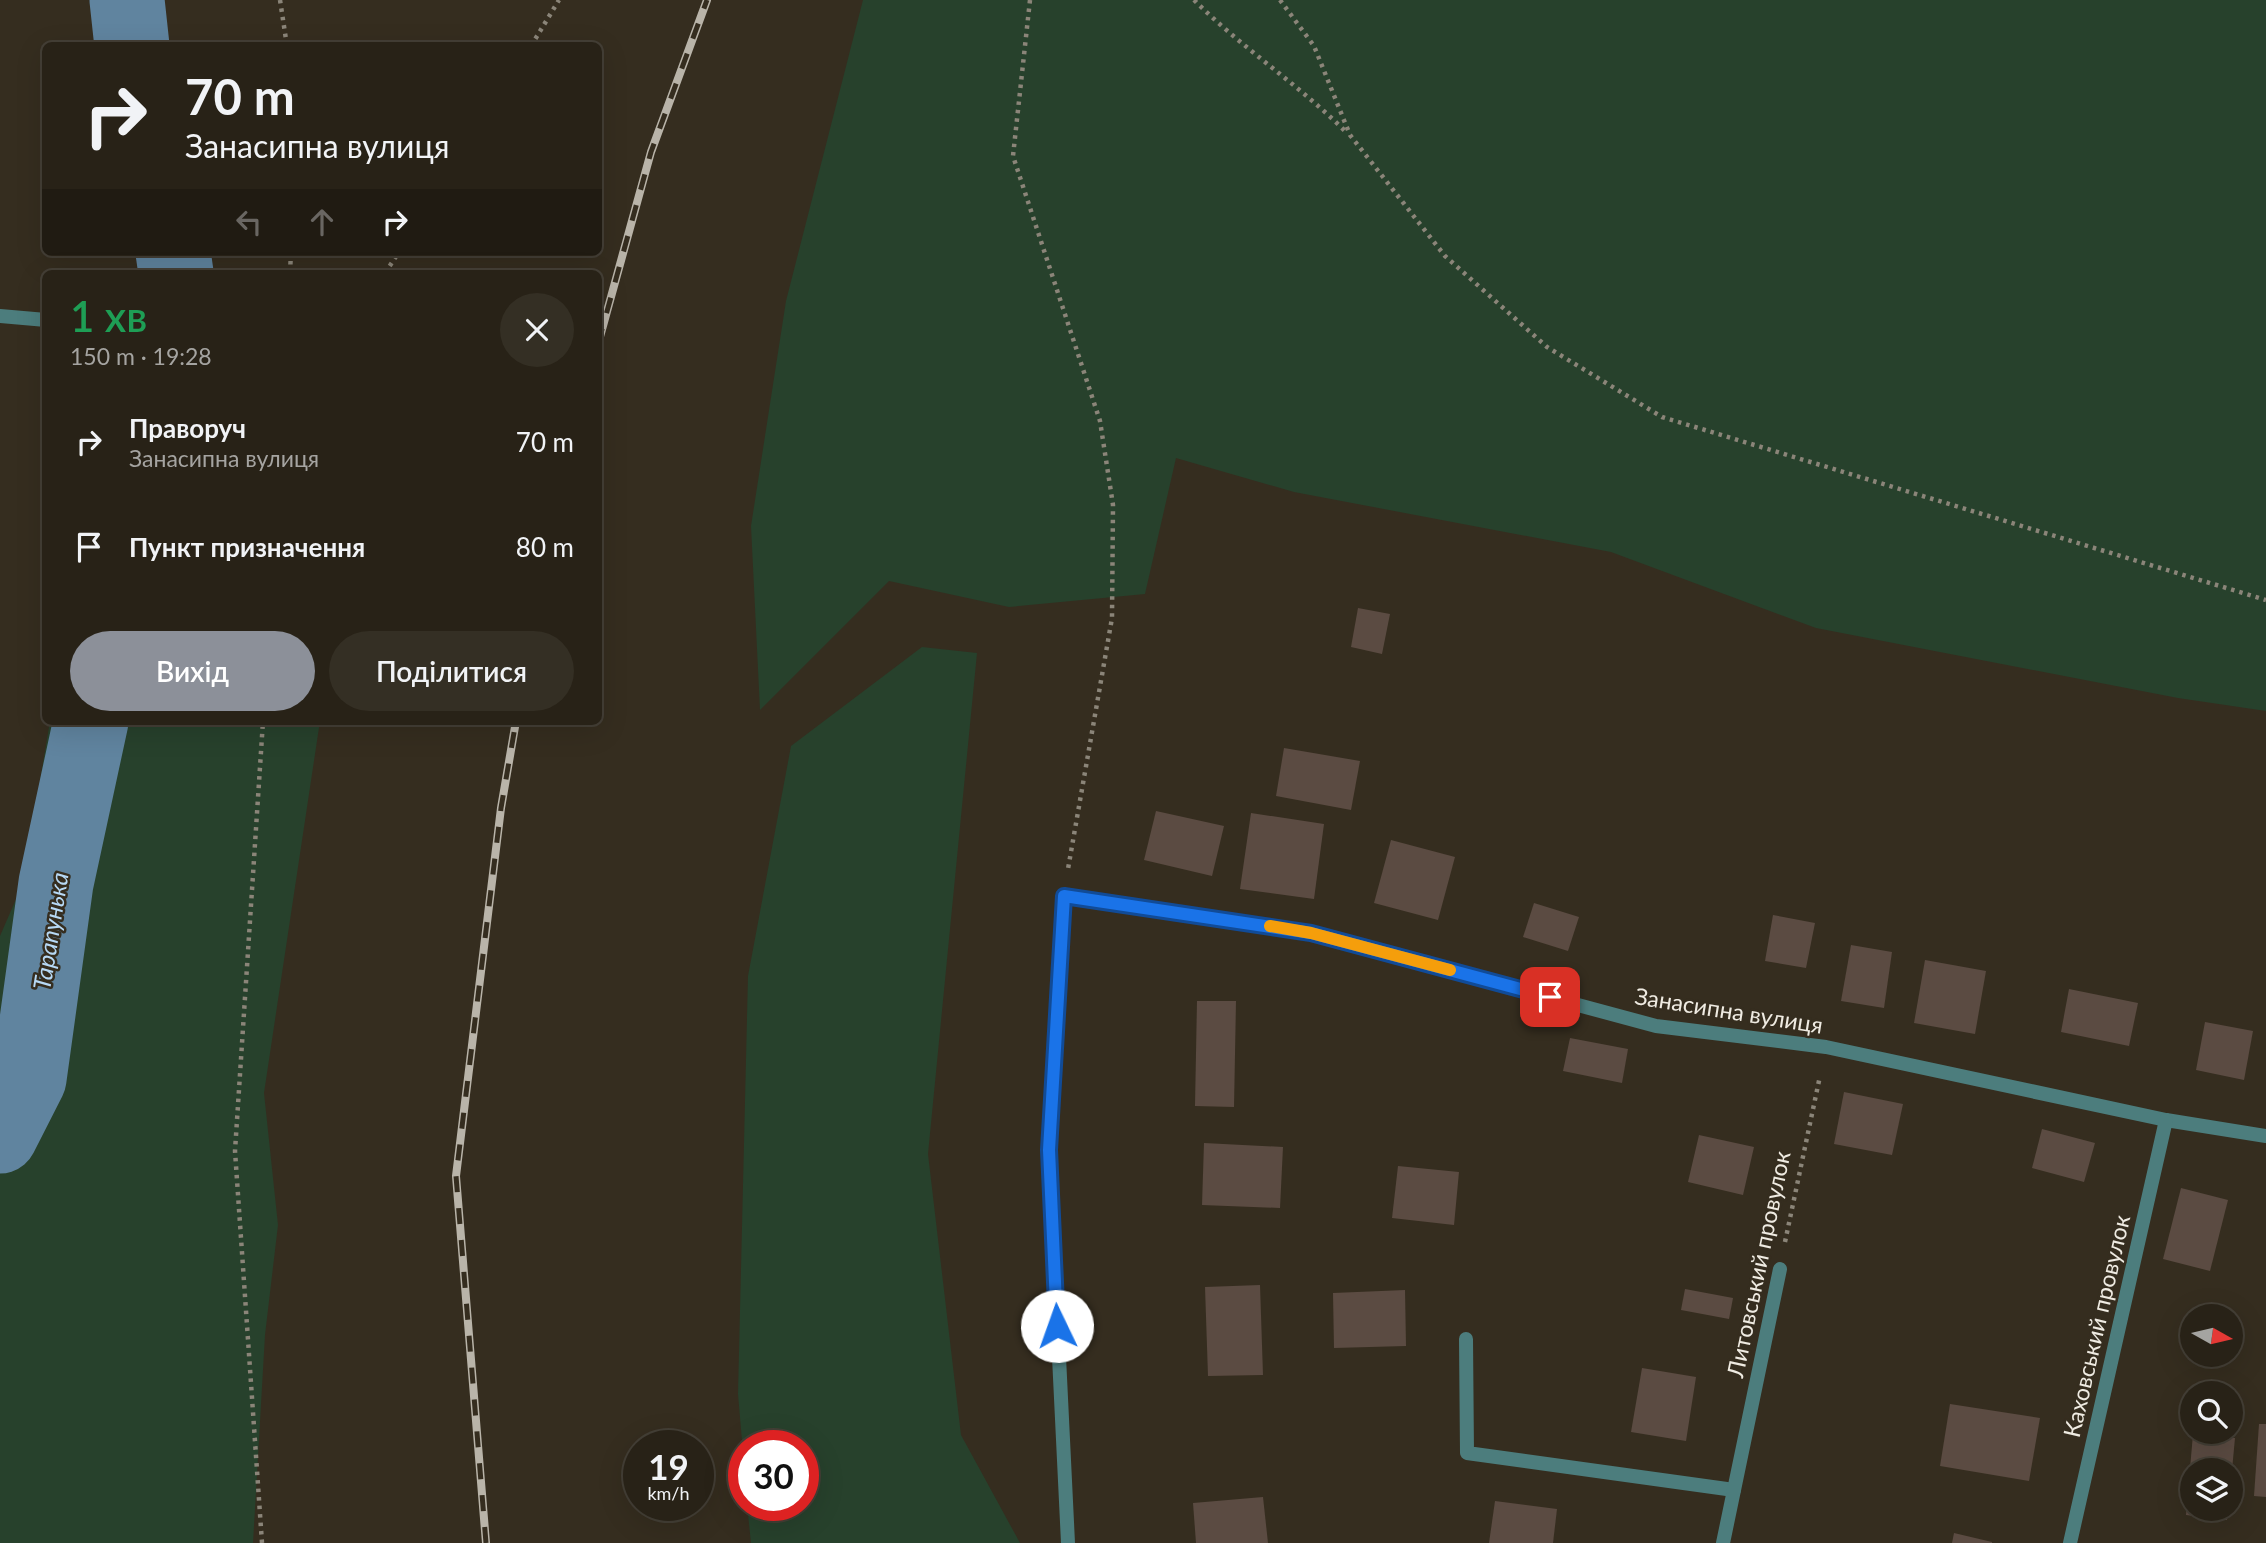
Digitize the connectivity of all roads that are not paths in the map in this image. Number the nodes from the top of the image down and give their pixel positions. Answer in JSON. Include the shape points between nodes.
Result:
{"nodes":[{"id":1,"x":0,"y":316,"type":"edge"},
{"id":2,"x":42,"y":320,"type":"edge"},
{"id":3,"x":2166,"y":1120,"type":"junction"},
{"id":4,"x":2266,"y":1136,"type":"edge"},
{"id":5,"x":1780,"y":1269,"type":"road end"},
{"id":6,"x":1466,"y":1339,"type":"dead end"},
{"id":7,"x":1734,"y":1490,"type":"junction"},
{"id":8,"x":1068,"y":1543,"type":"edge"},
{"id":9,"x":1723,"y":1543,"type":"edge"},
{"id":10,"x":2070,"y":1543,"type":"edge"}],
"edges":[{"from":1,"to":2,"type":"street"},
{"from":3,"to":4,"type":"street","name":"Занасипна вулиця"},
{"from":3,"to":8,"type":"street","name":"Занасипна вулиця","via":[[1826,1048],[1656,1026],[1311,933],[1064,896],[1049,1150]]},
{"from":3,"to":10,"type":"street","name":"Каховський провулок"},
{"from":5,"to":7,"type":"street","name":"Литовський провулок"},
{"from":6,"to":7,"type":"street","via":[[1466,1453]]},
{"from":7,"to":9,"type":"street","name":"Литовський провулок"}]}
